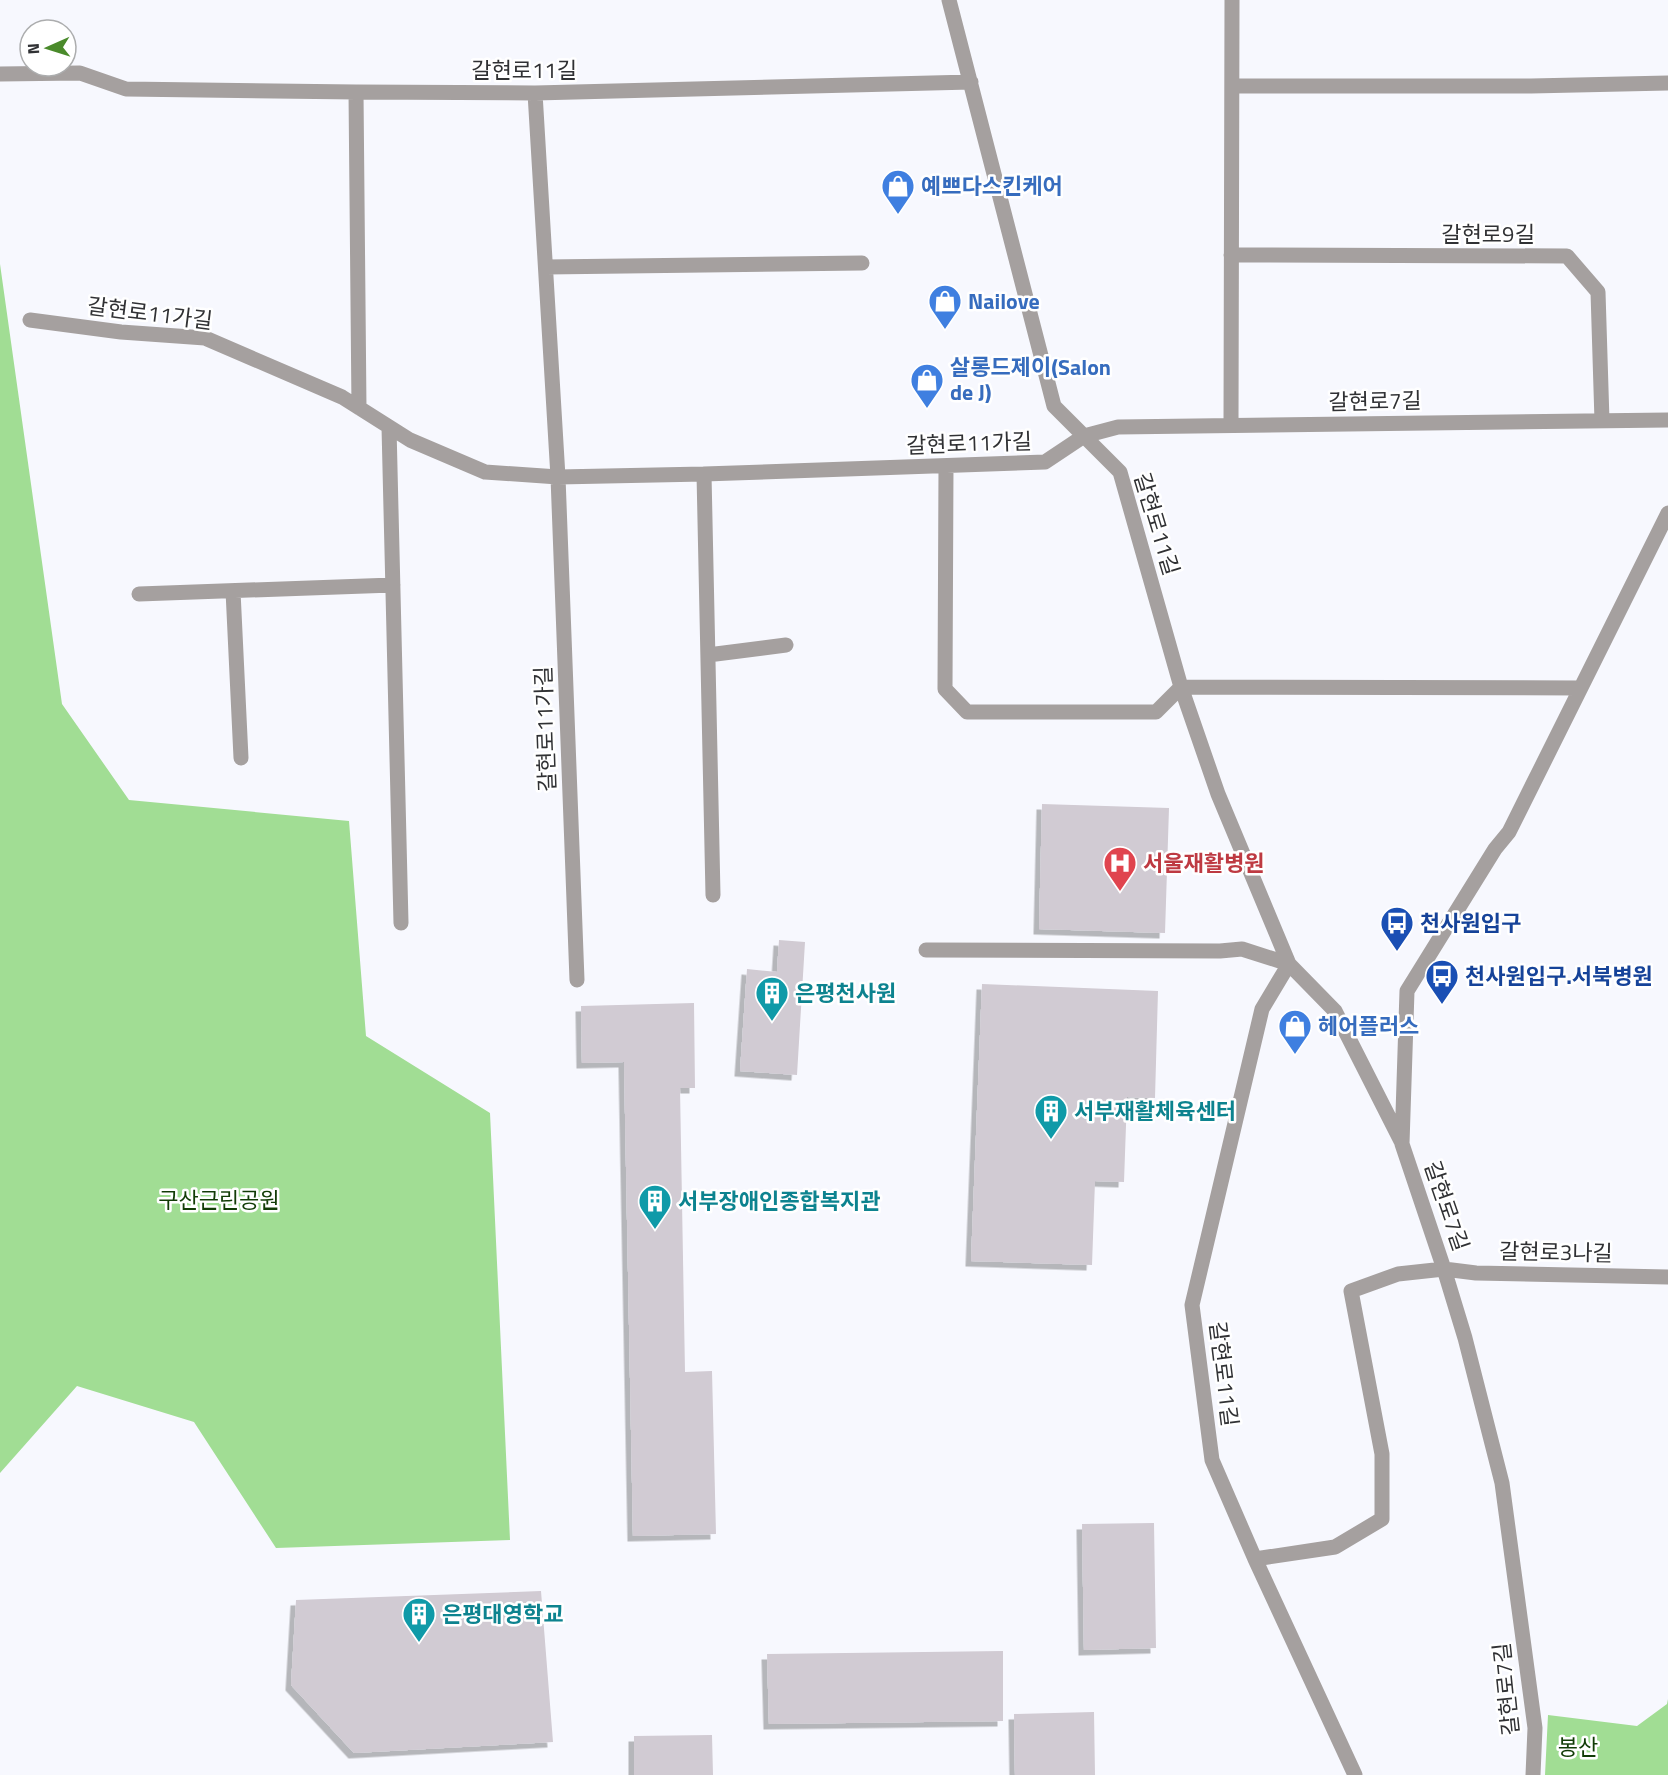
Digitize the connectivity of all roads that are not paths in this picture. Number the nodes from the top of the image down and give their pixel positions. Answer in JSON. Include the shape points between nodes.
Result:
{"nodes":[{"id":1,"x":949,"y":0,"type":"edge"},
{"id":2,"x":1232,"y":0,"type":"edge"},
{"id":3,"x":0,"y":74,"type":"edge"},
{"id":4,"x":970,"y":82,"type":"junction"},
{"id":5,"x":1668,"y":83,"type":"edge"},
{"id":6,"x":1232,"y":86,"type":"junction"},
{"id":7,"x":356,"y":92,"type":"junction"},
{"id":8,"x":535,"y":93,"type":"junction"},
{"id":9,"x":1231,"y":255,"type":"junction"},
{"id":10,"x":862,"y":263,"type":"dead end"},
{"id":11,"x":546,"y":267,"type":"junction"},
{"id":12,"x":30,"y":320,"type":"dead end"},
{"id":13,"x":359,"y":408,"type":"junction"},
{"id":14,"x":1668,"y":420,"type":"edge"},
{"id":15,"x":1602,"y":421,"type":"junction"},
{"id":16,"x":1231,"y":425,"type":"junction"},
{"id":17,"x":389,"y":427,"type":"junction"},
{"id":18,"x":1084,"y":436,"type":"junction"},
{"id":19,"x":946,"y":466,"type":"junction"},
{"id":20,"x":704,"y":474,"type":"junction"},
{"id":21,"x":558,"y":477,"type":"junction"},
{"id":22,"x":1668,"y":513,"type":"edge"},
{"id":23,"x":393,"y":585,"type":"junction"},
{"id":24,"x":233,"y":591,"type":"junction"},
{"id":25,"x":139,"y":594,"type":"dead end"},
{"id":26,"x":786,"y":645,"type":"dead end"},
{"id":27,"x":708,"y":655,"type":"junction"},
{"id":28,"x":1181,"y":687,"type":"junction"},
{"id":29,"x":1580,"y":688,"type":"junction"},
{"id":30,"x":241,"y":758,"type":"dead end"},
{"id":31,"x":713,"y":895,"type":"dead end"},
{"id":32,"x":401,"y":923,"type":"dead end"},
{"id":33,"x":926,"y":950,"type":"dead end"},
{"id":34,"x":1289,"y":964,"type":"junction"},
{"id":35,"x":577,"y":980,"type":"dead end"},
{"id":36,"x":1402,"y":1144,"type":"junction"},
{"id":37,"x":1444,"y":1269,"type":"junction"},
{"id":38,"x":1668,"y":1277,"type":"edge"},
{"id":39,"x":1256,"y":1559,"type":"junction"},
{"id":40,"x":1355,"y":1775,"type":"edge"},
{"id":41,"x":1533,"y":1775,"type":"edge"}],
"edges":[{"from":1,"to":4,"type":"street","name":"갈현로11길"},
{"from":2,"to":6,"type":"street"},
{"from":3,"to":7,"type":"street","name":"갈현로11길","via":[[80,73],[126,89]]},
{"from":4,"to":8,"type":"street","name":"갈현로11길"},
{"from":4,"to":18,"type":"street","name":"갈현로11길","via":[[1054,406]]},
{"from":5,"to":6,"type":"street"},
{"from":6,"to":9,"type":"street"},
{"from":7,"to":8,"type":"street","name":"갈현로11길"},
{"from":7,"to":13,"type":"street"},
{"from":8,"to":11,"type":"street","name":"갈현로11가길"},
{"from":9,"to":15,"type":"street","name":"갈현로9길","via":[[1568,256],[1598,292]]},
{"from":9,"to":16,"type":"street"},
{"from":10,"to":11,"type":"street"},
{"from":11,"to":21,"type":"street","name":"갈현로11가길"},
{"from":12,"to":13,"type":"street","name":"갈현로11가길","via":[[205,338]]},
{"from":13,"to":17,"type":"street","name":"갈현로11가길"},
{"from":14,"to":15,"type":"street","name":"갈현로7길"},
{"from":15,"to":16,"type":"street","name":"갈현로7길"},
{"from":16,"to":18,"type":"street","name":"갈현로7길","via":[[1118,427]]},
{"from":17,"to":21,"type":"street","name":"갈현로11가길","via":[[485,472]]},
{"from":17,"to":23,"type":"street"},
{"from":18,"to":19,"type":"street","name":"갈현로11가길","via":[[1045,462]]},
{"from":18,"to":28,"type":"street","name":"갈현로11길","via":[[1120,472]]},
{"from":19,"to":20,"type":"street","name":"갈현로11가길"},
{"from":19,"to":28,"type":"street","via":[[945,689],[967,712],[1156,712]]},
{"from":20,"to":21,"type":"street","name":"갈현로11가길"},
{"from":20,"to":27,"type":"street"},
{"from":21,"to":35,"type":"street","name":"갈현로11가길"},
{"from":22,"to":29,"type":"street","name":"갈현로7길"},
{"from":23,"to":24,"type":"street"},
{"from":23,"to":32,"type":"street"},
{"from":24,"to":25,"type":"street"},
{"from":24,"to":30,"type":"street"},
{"from":26,"to":27,"type":"street"},
{"from":27,"to":31,"type":"street"},
{"from":28,"to":29,"type":"street"},
{"from":28,"to":34,"type":"street","name":"갈현로11길","via":[[1218,794]]},
{"from":29,"to":36,"type":"street","name":"갈현로7길","via":[[1509,832],[1407,991]]},
{"from":33,"to":34,"type":"street","via":[[1242,949]]},
{"from":34,"to":36,"type":"street","name":"갈현로11길","via":[[1335,1011]]},
{"from":34,"to":39,"type":"street","name":"갈현로11길","via":[[1262,1009],[1192,1305],[1212,1460]]},
{"from":36,"to":37,"type":"street","name":"갈현로7길"},
{"from":37,"to":38,"type":"street","name":"갈현로3나길"},
{"from":37,"to":39,"type":"street","name":"갈현로3나길","via":[[1398,1274],[1351,1291],[1382,1454],[1382,1519],[1335,1547]]},
{"from":37,"to":41,"type":"street","name":"갈현로7길","via":[[1502,1483],[1535,1728]]},
{"from":39,"to":40,"type":"street","name":"갈현로11길"}]}
